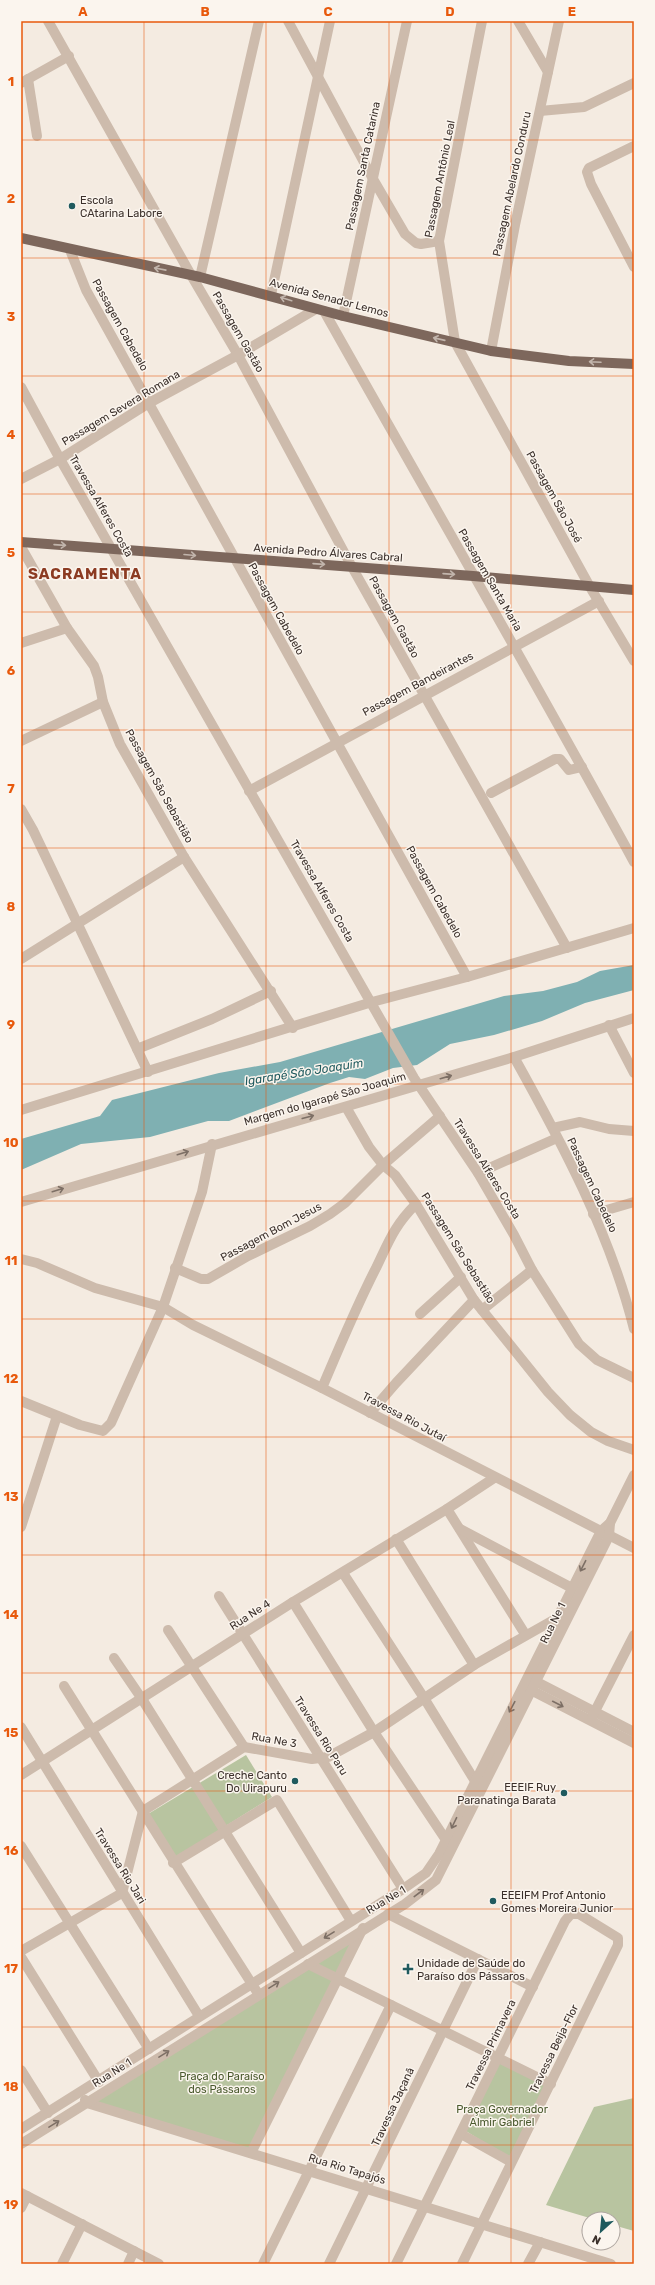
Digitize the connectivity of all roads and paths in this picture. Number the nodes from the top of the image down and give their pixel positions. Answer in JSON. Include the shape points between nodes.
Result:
{"nodes":[{"id":1,"x":48,"y":21,"type":"edge"},
{"id":2,"x":259,"y":21,"type":"edge"},
{"id":3,"x":288,"y":21,"type":"edge"},
{"id":4,"x":330,"y":21,"type":"edge"},
{"id":5,"x":407,"y":21,"type":"edge"},
{"id":6,"x":482,"y":21,"type":"edge"},
{"id":7,"x":518,"y":21,"type":"edge"},
{"id":8,"x":559,"y":21,"type":"edge"},
{"id":9,"x":69,"y":56,"type":"junction"},
{"id":10,"x":548,"y":72,"type":"junction"},
{"id":11,"x":318,"y":74,"type":"junction"},
{"id":12,"x":25,"y":81,"type":"edge"},
{"id":13,"x":634,"y":83,"type":"edge"},
{"id":14,"x":540,"y":111,"type":"junction"},
{"id":15,"x":37,"y":136,"type":"dead end"},
{"id":16,"x":634,"y":146,"type":"edge"},
{"id":17,"x":373,"y":179,"type":"junction"},
{"id":18,"x":21,"y":238,"type":"edge"},
{"id":19,"x":439,"y":241,"type":"junction"},
{"id":20,"x":70,"y":250,"type":"junction"},
{"id":21,"x":634,"y":267,"type":"edge"},
{"id":22,"x":195,"y":276,"type":"junction"},
{"id":23,"x":271,"y":295,"type":"junction"},
{"id":24,"x":320,"y":310,"type":"junction"},
{"id":25,"x":343,"y":316,"type":"junction"},
{"id":26,"x":456,"y":342,"type":"junction"},
{"id":27,"x":491,"y":351,"type":"junction"},
{"id":28,"x":238,"y":355,"type":"junction"},
{"id":29,"x":634,"y":364,"type":"edge"},
{"id":30,"x":21,"y":387,"type":"edge"},
{"id":31,"x":149,"y":403,"type":"junction"},
{"id":32,"x":60,"y":459,"type":"junction"},
{"id":33,"x":21,"y":480,"type":"edge"},
{"id":34,"x":21,"y":542,"type":"edge"},
{"id":35,"x":21,"y":547,"type":"edge"},
{"id":36,"x":112,"y":548,"type":"junction"},
{"id":37,"x":235,"y":559,"type":"junction"},
{"id":38,"x":352,"y":567,"type":"junction"},
{"id":39,"x":473,"y":576,"type":"junction"},
{"id":40,"x":590,"y":587,"type":"junction"},
{"id":41,"x":634,"y":590,"type":"edge"},
{"id":42,"x":599,"y":601,"type":"junction"},
{"id":43,"x":67,"y":628,"type":"junction"},
{"id":44,"x":21,"y":643,"type":"edge"},
{"id":45,"x":515,"y":646,"type":"junction"},
{"id":46,"x":634,"y":661,"type":"edge"},
{"id":47,"x":423,"y":694,"type":"junction"},
{"id":48,"x":103,"y":702,"type":"junction"},
{"id":49,"x":21,"y":741,"type":"edge"},
{"id":50,"x":337,"y":742,"type":"junction"},
{"id":51,"x":582,"y":767,"type":"junction"},
{"id":52,"x":250,"y":790,"type":"junction"},
{"id":53,"x":492,"y":793,"type":"dead end"},
{"id":54,"x":21,"y":809,"type":"edge"},
{"id":55,"x":184,"y":857,"type":"junction"},
{"id":56,"x":634,"y":862,"type":"edge"},
{"id":57,"x":78,"y":923,"type":"junction"},
{"id":58,"x":634,"y":928,"type":"edge"},
{"id":59,"x":567,"y":948,"type":"junction"},
{"id":60,"x":21,"y":959,"type":"edge"},
{"id":61,"x":467,"y":977,"type":"junction"},
{"id":62,"x":271,"y":991,"type":"junction"},
{"id":63,"x":374,"y":1005,"type":"junction"},
{"id":64,"x":634,"y":1018,"type":"edge"},
{"id":65,"x":608,"y":1025,"type":"junction"},
{"id":66,"x":294,"y":1028,"type":"junction"},
{"id":67,"x":137,"y":1049,"type":"junction"},
{"id":68,"x":514,"y":1057,"type":"junction"},
{"id":69,"x":148,"y":1072,"type":"junction"},
{"id":70,"x":634,"y":1073,"type":"edge"},
{"id":71,"x":416,"y":1081,"type":"junction"},
{"id":72,"x":346,"y":1107,"type":"junction"},
{"id":73,"x":21,"y":1110,"type":"edge"},
{"id":74,"x":440,"y":1116,"type":"junction"},
{"id":75,"x":554,"y":1128,"type":"junction"},
{"id":76,"x":634,"y":1131,"type":"edge"},
{"id":77,"x":557,"y":1138,"type":"junction"},
{"id":78,"x":212,"y":1144,"type":"junction"},
{"id":79,"x":383,"y":1165,"type":"junction"},
{"id":80,"x":478,"y":1173,"type":"junction"},
{"id":81,"x":21,"y":1202,"type":"edge"},
{"id":82,"x":634,"y":1202,"type":"edge"},
{"id":83,"x":416,"y":1204,"type":"junction"},
{"id":84,"x":593,"y":1214,"type":"junction"},
{"id":85,"x":21,"y":1260,"type":"edge"},
{"id":86,"x":175,"y":1268,"type":"junction"},
{"id":87,"x":532,"y":1270,"type":"junction"},
{"id":88,"x":461,"y":1277,"type":"junction"},
{"id":89,"x":474,"y":1300,"type":"junction"},
{"id":90,"x":163,"y":1307,"type":"junction"},
{"id":91,"x":482,"y":1310,"type":"junction"},
{"id":92,"x":420,"y":1314,"type":"dead end"},
{"id":93,"x":634,"y":1329,"type":"edge"},
{"id":94,"x":634,"y":1378,"type":"edge"},
{"id":95,"x":322,"y":1388,"type":"junction"},
{"id":96,"x":21,"y":1401,"type":"edge"},
{"id":97,"x":370,"y":1413,"type":"junction"},
{"id":98,"x":57,"y":1416,"type":"junction"},
{"id":99,"x":634,"y":1450,"type":"edge"},
{"id":100,"x":634,"y":1475,"type":"edge"},
{"id":101,"x":494,"y":1478,"type":"junction"},
{"id":102,"x":447,"y":1509,"type":"junction"},
{"id":103,"x":21,"y":1526,"type":"edge"},
{"id":104,"x":460,"y":1529,"type":"junction"},
{"id":105,"x":605,"y":1534,"type":"junction"},
{"id":106,"x":396,"y":1539,"type":"junction"},
{"id":107,"x":634,"y":1548,"type":"edge"},
{"id":108,"x":343,"y":1572,"type":"junction"},
{"id":109,"x":572,"y":1588,"type":"junction"},
{"id":110,"x":220,"y":1596,"type":"dead end"},
{"id":111,"x":293,"y":1602,"type":"junction"},
{"id":112,"x":557,"y":1618,"type":"junction"},
{"id":113,"x":168,"y":1630,"type":"dead end"},
{"id":114,"x":243,"y":1634,"type":"junction"},
{"id":115,"x":525,"y":1634,"type":"junction"},
{"id":116,"x":634,"y":1635,"type":"edge"},
{"id":117,"x":114,"y":1658,"type":"dead end"},
{"id":118,"x":474,"y":1664,"type":"junction"},
{"id":119,"x":192,"y":1667,"type":"junction"},
{"id":120,"x":533,"y":1679,"type":"junction"},
{"id":121,"x":64,"y":1686,"type":"dead end"},
{"id":122,"x":528,"y":1689,"type":"junction"},
{"id":123,"x":424,"y":1698,"type":"junction"},
{"id":124,"x":142,"y":1699,"type":"junction"},
{"id":125,"x":593,"y":1716,"type":"junction"},
{"id":126,"x":21,"y":1727,"type":"edge"},
{"id":127,"x":92,"y":1730,"type":"junction"},
{"id":128,"x":374,"y":1732,"type":"junction"},
{"id":129,"x":633,"y":1735,"type":"edge"},
{"id":130,"x":244,"y":1748,"type":"junction"},
{"id":131,"x":321,"y":1759,"type":"junction"},
{"id":132,"x":42,"y":1762,"type":"junction"},
{"id":133,"x":21,"y":1776,"type":"edge"},
{"id":134,"x":193,"y":1780,"type":"junction"},
{"id":135,"x":475,"y":1781,"type":"junction"},
{"id":136,"x":143,"y":1811,"type":"junction"},
{"id":137,"x":224,"y":1832,"type":"junction"},
{"id":138,"x":446,"y":1840,"type":"junction"},
{"id":139,"x":21,"y":1846,"type":"edge"},
{"id":140,"x":174,"y":1863,"type":"junction"},
{"id":141,"x":399,"y":1892,"type":"junction"},
{"id":142,"x":122,"y":1893,"type":"junction"},
{"id":143,"x":402,"y":1905,"type":"junction"},
{"id":144,"x":388,"y":1914,"type":"junction"},
{"id":145,"x":584,"y":1918,"type":"joint"},
{"id":146,"x":352,"y":1921,"type":"junction"},
{"id":147,"x":68,"y":1922,"type":"junction"},
{"id":148,"x":363,"y":1928,"type":"junction"},
{"id":149,"x":21,"y":1950,"type":"edge"},
{"id":150,"x":301,"y":1953,"type":"junction"},
{"id":151,"x":21,"y":1957,"type":"edge"},
{"id":152,"x":478,"y":1959,"type":"junction"},
{"id":153,"x":308,"y":1964,"type":"junction"},
{"id":154,"x":339,"y":1979,"type":"junction"},
{"id":155,"x":252,"y":1984,"type":"junction"},
{"id":156,"x":533,"y":1987,"type":"junction"},
{"id":157,"x":259,"y":1995,"type":"junction"},
{"id":158,"x":391,"y":2005,"type":"junction"},
{"id":159,"x":199,"y":2016,"type":"junction"},
{"id":160,"x":442,"y":2030,"type":"junction"},
{"id":161,"x":149,"y":2049,"type":"junction"},
{"id":162,"x":498,"y":2058,"type":"junction"},
{"id":163,"x":21,"y":2070,"type":"edge"},
{"id":164,"x":99,"y":2082,"type":"junction"},
{"id":165,"x":551,"y":2084,"type":"junction"},
{"id":166,"x":79,"y":2094,"type":"junction"},
{"id":167,"x":87,"y":2103,"type":"junction"},
{"id":168,"x":48,"y":2113,"type":"junction"},
{"id":169,"x":21,"y":2129,"type":"edge"},
{"id":170,"x":461,"y":2134,"type":"junction"},
{"id":171,"x":21,"y":2144,"type":"edge"},
{"id":172,"x":251,"y":2153,"type":"junction"},
{"id":173,"x":511,"y":2162,"type":"junction"},
{"id":174,"x":309,"y":2170,"type":"junction"},
{"id":175,"x":366,"y":2188,"type":"junction"},
{"id":176,"x":24,"y":2194,"type":"edge"},
{"id":177,"x":426,"y":2206,"type":"junction"},
{"id":178,"x":21,"y":2208,"type":"edge"},
{"id":179,"x":82,"y":2224,"type":"junction"},
{"id":180,"x":482,"y":2224,"type":"junction"},
{"id":181,"x":540,"y":2242,"type":"junction"},
{"id":182,"x":134,"y":2251,"type":"junction"},
{"id":183,"x":597,"y":2262,"type":"edge"},
{"id":184,"x":62,"y":2264,"type":"edge"},
{"id":185,"x":128,"y":2264,"type":"edge"},
{"id":186,"x":159,"y":2264,"type":"edge"},
{"id":187,"x":263,"y":2264,"type":"edge"},
{"id":188,"x":329,"y":2264,"type":"edge"},
{"id":189,"x":396,"y":2264,"type":"edge"},
{"id":190,"x":462,"y":2264,"type":"edge"},
{"id":191,"x":528,"y":2264,"type":"edge"},
{"id":192,"x":611,"y":2264,"type":"edge"}],
"edges":[{"from":1,"to":9,"type":"street","name":"Passagem Gastão"},
{"from":2,"to":22,"type":"street"},
{"from":3,"to":11,"type":"street"},
{"from":4,"to":11,"type":"street"},
{"from":5,"to":17,"type":"street","name":"Passagem Santa Catarina"},
{"from":6,"to":19,"type":"street","name":"Passagem Antônio Leal"},
{"from":7,"to":10,"type":"street"},
{"from":8,"to":10,"type":"street","name":"Passagem Abelardo Conduru"},
{"from":9,"to":12,"type":"street"},
{"from":9,"to":22,"type":"street","name":"Passagem Gastão"},
{"from":10,"to":14,"type":"street","name":"Passagem Abelardo Conduru"},
{"from":11,"to":17,"type":"street"},
{"from":11,"to":23,"type":"street"},
{"from":12,"to":15,"type":"street"},
{"from":13,"to":14,"type":"street","via":[[584,106]]},
{"from":14,"to":27,"type":"street","name":"Passagem Abelardo Conduru"},
{"from":16,"to":21,"type":"street","via":[[589,168],[587,177]]},
{"from":17,"to":19,"type":"street","via":[[398,222],[412,240],[421,244]]},
{"from":17,"to":25,"type":"street","name":"Passagem Santa Catarina"},
{"from":18,"to":20,"type":"main road","name":"Avenida Senador Lemos"},
{"from":19,"to":26,"type":"street","name":"Passagem Antônio Leal"},
{"from":22,"to":20,"type":"main road","name":"Avenida Senador Lemos","one_way":true},
{"from":20,"to":31,"type":"street","name":"Passagem Cabedelo","via":[[86,290]]},
{"from":22,"to":23,"type":"main road","name":"Avenida Senador Lemos"},
{"from":22,"to":28,"type":"street","name":"Passagem Gastão"},
{"from":24,"to":23,"type":"main road","name":"Avenida Senador Lemos","one_way":true},
{"from":24,"to":25,"type":"main road","name":"Avenida Senador Lemos"},
{"from":24,"to":28,"type":"street","name":"Passagem Severa Romana"},
{"from":24,"to":39,"type":"street","name":"Passagem Santa Maria"},
{"from":26,"to":25,"type":"main road","name":"Avenida Senador Lemos","one_way":true},
{"from":26,"to":27,"type":"main road","name":"Avenida Senador Lemos"},
{"from":26,"to":40,"type":"street","name":"Passagem São José"},
{"from":29,"to":27,"type":"main road","name":"Avenida Senador Lemos","one_way":true,"via":[[569,361]]},
{"from":28,"to":31,"type":"street","name":"Passagem Severa Romana"},
{"from":28,"to":38,"type":"street","name":"Passagem Gastão"},
{"from":30,"to":32,"type":"street","name":"Travessa Alferes Costa"},
{"from":31,"to":32,"type":"street","name":"Passagem Severa Romana"},
{"from":31,"to":37,"type":"street","name":"Passagem Cabedelo"},
{"from":32,"to":33,"type":"street","name":"Passagem Severa Romana"},
{"from":32,"to":36,"type":"street","name":"Travessa Alferes Costa"},
{"from":34,"to":36,"type":"main road","name":"Avenida Pedro Álvares Cabral","one_way":true},
{"from":35,"to":43,"type":"street","name":"Passagem São Sebastião"},
{"from":36,"to":37,"type":"main road","name":"Avenida Pedro Álvares Cabral","one_way":true},
{"from":36,"to":52,"type":"street","name":"Travessa Alferes Costa"},
{"from":37,"to":38,"type":"main road","name":"Avenida Pedro Álvares Cabral","one_way":true},
{"from":37,"to":50,"type":"street","name":"Passagem Cabedelo"},
{"from":38,"to":39,"type":"main road","name":"Avenida Pedro Álvares Cabral","one_way":true},
{"from":38,"to":47,"type":"street","name":"Passagem Gastão"},
{"from":39,"to":40,"type":"main road","name":"Avenida Pedro Álvares Cabral"},
{"from":39,"to":45,"type":"street","name":"Passagem Santa Maria"},
{"from":40,"to":41,"type":"main road","name":"Avenida Pedro Álvares Cabral"},
{"from":40,"to":42,"type":"street","name":"Passagem São José"},
{"from":42,"to":45,"type":"street","name":"Passagem Bandeirantes"},
{"from":42,"to":46,"type":"street","name":"Passagem São José"},
{"from":43,"to":44,"type":"street"},
{"from":43,"to":48,"type":"street","name":"Passagem São Sebastião","via":[[94,666]]},
{"from":45,"to":47,"type":"street","name":"Passagem Bandeirantes"},
{"from":45,"to":51,"type":"street","name":"Passagem Santa Maria"},
{"from":47,"to":50,"type":"street","name":"Passagem Bandeirantes"},
{"from":47,"to":59,"type":"street","name":"Passagem Gastão"},
{"from":48,"to":49,"type":"street"},
{"from":48,"to":55,"type":"street","name":"Passagem São Sebastião","via":[[120,744]]},
{"from":50,"to":52,"type":"street","name":"Passagem Bandeirantes"},
{"from":50,"to":61,"type":"street","name":"Passagem Cabedelo"},
{"from":51,"to":53,"type":"street","via":[[569,770],[560,759],[555,759]]},
{"from":51,"to":56,"type":"street","name":"Passagem Santa Maria"},
{"from":52,"to":63,"type":"street","name":"Travessa Alferes Costa"},
{"from":54,"to":57,"type":"street"},
{"from":55,"to":57,"type":"street"},
{"from":55,"to":62,"type":"street","name":"Passagem São Sebastião"},
{"from":57,"to":60,"type":"street"},
{"from":57,"to":67,"type":"street"},
{"from":58,"to":59,"type":"street"},
{"from":59,"to":61,"type":"street"},
{"from":61,"to":63,"type":"street"},
{"from":62,"to":66,"type":"street","name":"Passagem São Sebastião"},
{"from":62,"to":67,"type":"street","via":[[212,1020]]},
{"from":63,"to":66,"type":"street"},
{"from":63,"to":71,"type":"street","name":"Travessa Alferes Costa"},
{"from":64,"to":65,"type":"street","name":"Margem do Igarapé São Joaquim"},
{"from":65,"to":68,"type":"street","name":"Margem do Igarapé São Joaquim"},
{"from":65,"to":70,"type":"street"},
{"from":66,"to":69,"type":"street"},
{"from":67,"to":69,"type":"street"},
{"from":71,"to":68,"type":"street","name":"Margem do Igarapé São Joaquim","one_way":true},
{"from":68,"to":75,"type":"street","name":"Passagem Cabedelo"},
{"from":69,"to":73,"type":"street"},
{"from":71,"to":72,"type":"street","name":"Margem do Igarapé São Joaquim"},
{"from":71,"to":74,"type":"street","name":"Travessa Alferes Costa"},
{"from":78,"to":72,"type":"street","name":"Margem do Igarapé São Joaquim","one_way":true},
{"from":72,"to":79,"type":"street","name":"Passagem São Sebastião","via":[[369,1147]]},
{"from":74,"to":79,"type":"street","name":"Passagem Bom Jesus"},
{"from":74,"to":80,"type":"street","name":"Travessa Alferes Costa"},
{"from":75,"to":76,"type":"street","via":[[580,1122],[609,1129]]},
{"from":75,"to":77,"type":"street","name":"Passagem Cabedelo"},
{"from":77,"to":80,"type":"street"},
{"from":77,"to":84,"type":"street","name":"Passagem Cabedelo"},
{"from":81,"to":78,"type":"street","name":"Margem do Igarapé São Joaquim","one_way":true},
{"from":78,"to":86,"type":"street","via":[[202,1192]]},
{"from":79,"to":83,"type":"street","name":"Passagem São Sebastião"},
{"from":79,"to":86,"type":"street","name":"Passagem Bom Jesus","via":[[346,1203],[330,1214],[213,1277],[201,1278]]},
{"from":80,"to":87,"type":"street","name":"Travessa Alferes Costa"},
{"from":82,"to":84,"type":"street"},
{"from":83,"to":88,"type":"street","name":"Passagem São Sebastião"},
{"from":83,"to":95,"type":"street","via":[[389,1237]]},
{"from":84,"to":93,"type":"street","name":"Passagem Cabedelo","via":[[621,1284]]},
{"from":85,"to":90,"type":"street","name":"Travessa Rio Jutaí","via":[[37,1263],[95,1288]]},
{"from":86,"to":90,"type":"street"},
{"from":87,"to":91,"type":"street"},
{"from":87,"to":94,"type":"street","name":"Travessa Alferes Costa","via":[[566,1325],[587,1353]]},
{"from":88,"to":89,"type":"street","name":"Passagem São Sebastião"},
{"from":88,"to":92,"type":"street"},
{"from":89,"to":91,"type":"street","name":"Passagem São Sebastião"},
{"from":89,"to":97,"type":"street"},
{"from":90,"to":95,"type":"street","name":"Travessa Rio Jutaí","via":[[193,1326]]},
{"from":90,"to":98,"type":"street","via":[[112,1423],[103,1431],[98,1431]]},
{"from":91,"to":99,"type":"street","name":"Passagem São Sebastião","via":[[548,1392],[570,1415],[591,1432]]},
{"from":95,"to":97,"type":"street","name":"Travessa Rio Jutaí"},
{"from":96,"to":98,"type":"street"},
{"from":97,"to":101,"type":"street","name":"Travessa Rio Jutaí"},
{"from":98,"to":103,"type":"street"},
{"from":100,"to":105,"type":"street"},
{"from":101,"to":102,"type":"street","name":"Rua Ne 4"},
{"from":101,"to":105,"type":"street","name":"Travessa Rio Jutaí"},
{"from":102,"to":104,"type":"street"},
{"from":102,"to":106,"type":"street","name":"Rua Ne 4"},
{"from":104,"to":109,"type":"street"},
{"from":104,"to":115,"type":"street"},
{"from":105,"to":107,"type":"street","name":"Travessa Rio Jutaí"},
{"from":105,"to":109,"type":"street","name":"Rua Ne 1","one_way":true},
{"from":105,"to":120,"type":"street","name":"Rua Ne 1"},
{"from":106,"to":108,"type":"street","name":"Rua Ne 4"},
{"from":106,"to":118,"type":"street"},
{"from":108,"to":111,"type":"street","name":"Rua Ne 4"},
{"from":108,"to":123,"type":"street"},
{"from":109,"to":112,"type":"street","name":"Rua Ne 1"},
{"from":110,"to":114,"type":"street","name":"Travessa Rio Paru"},
{"from":111,"to":114,"type":"street","name":"Rua Ne 4"},
{"from":111,"to":128,"type":"street"},
{"from":112,"to":115,"type":"street"},
{"from":112,"to":120,"type":"street","name":"Rua Ne 1"},
{"from":113,"to":119,"type":"street"},
{"from":114,"to":119,"type":"street","name":"Rua Ne 4"},
{"from":114,"to":131,"type":"street","name":"Travessa Rio Paru"},
{"from":115,"to":118,"type":"street"},
{"from":116,"to":125,"type":"street"},
{"from":117,"to":124,"type":"street"},
{"from":118,"to":123,"type":"street"},
{"from":119,"to":124,"type":"street","name":"Rua Ne 4"},
{"from":119,"to":130,"type":"street"},
{"from":120,"to":122,"type":"street","name":"Rua Ne 1"},
{"from":120,"to":125,"type":"street"},
{"from":121,"to":127,"type":"street"},
{"from":122,"to":125,"type":"street","one_way":true},
{"from":122,"to":135,"type":"street","name":"Rua Ne 1","one_way":true},
{"from":143,"to":122,"type":"street","name":"Rua Ne 1","one_way":true,"via":[[436,1880]]},
{"from":123,"to":128,"type":"street"},
{"from":123,"to":135,"type":"street"},
{"from":124,"to":127,"type":"street","name":"Rua Ne 4"},
{"from":124,"to":134,"type":"street"},
{"from":125,"to":129,"type":"street"},
{"from":126,"to":132,"type":"street","name":"Travessa Rio Jari"},
{"from":127,"to":132,"type":"street","name":"Rua Ne 4"},
{"from":127,"to":136,"type":"street"},
{"from":128,"to":131,"type":"street"},
{"from":128,"to":138,"type":"street"},
{"from":130,"to":131,"type":"street","name":"Rua Ne 3"},
{"from":130,"to":134,"type":"street","name":"Rua Ne 3"},
{"from":131,"to":141,"type":"street","name":"Travessa Rio Paru"},
{"from":132,"to":133,"type":"street","name":"Rua Ne 4"},
{"from":132,"to":142,"type":"street","name":"Travessa Rio Jari"},
{"from":134,"to":136,"type":"street","name":"Rua Ne 3"},
{"from":134,"to":137,"type":"street"},
{"from":135,"to":138,"type":"street","name":"Rua Ne 1","one_way":true},
{"from":136,"to":140,"type":"street"},
{"from":136,"to":142,"type":"street"},
{"from":137,"to":140,"type":"street"},
{"from":137,"to":146,"type":"street","via":[[275,1800],[279,1802]]},
{"from":137,"to":150,"type":"street"},
{"from":138,"to":141,"type":"street","name":"Rua Ne 1","via":[[426,1873]]},
{"from":139,"to":147,"type":"street"},
{"from":140,"to":155,"type":"street"},
{"from":141,"to":143,"type":"street","name":"Travessa Rio Paru"},
{"from":141,"to":146,"type":"street","name":"Rua Ne 1"},
{"from":142,"to":147,"type":"street"},
{"from":142,"to":159,"type":"street","name":"Travessa Rio Jari"},
{"from":143,"to":144,"type":"street","name":"Rua Ne 1"},
{"from":144,"to":148,"type":"street","name":"Rua Ne 1"},
{"from":144,"to":152,"type":"street"},
{"from":145,"to":156,"type":"street","name":"Travessa Primavera","via":[[574,1913],[565,1921]]},
{"from":145,"to":165,"type":"street","name":"Travessa Beija-Flor","via":[[618,1938],[618,1945]]},
{"from":146,"to":150,"type":"street","name":"Rua Ne 1","one_way":true},
{"from":147,"to":149,"type":"street"},
{"from":147,"to":161,"type":"street"},
{"from":148,"to":153,"type":"street","name":"Rua Ne 1"},
{"from":148,"to":154,"type":"street"},
{"from":150,"to":155,"type":"street","name":"Rua Ne 1"},
{"from":151,"to":164,"type":"street"},
{"from":152,"to":156,"type":"street"},
{"from":152,"to":160,"type":"street","name":"Travessa Jaçanã"},
{"from":153,"to":154,"type":"street"},
{"from":157,"to":153,"type":"street","name":"Rua Ne 1","one_way":true},
{"from":154,"to":158,"type":"street"},
{"from":154,"to":172,"type":"street"},
{"from":155,"to":157,"type":"street"},
{"from":155,"to":159,"type":"street","name":"Rua Ne 1"},
{"from":156,"to":162,"type":"street","name":"Travessa Primavera"},
{"from":167,"to":157,"type":"street","name":"Rua Ne 1","one_way":true},
{"from":158,"to":160,"type":"street"},
{"from":158,"to":174,"type":"street"},
{"from":159,"to":161,"type":"street","name":"Rua Ne 1"},
{"from":160,"to":162,"type":"street"},
{"from":160,"to":175,"type":"street","name":"Travessa Jaçanã"},
{"from":161,"to":164,"type":"street","name":"Rua Ne 1"},
{"from":162,"to":165,"type":"street"},
{"from":162,"to":170,"type":"street","name":"Travessa Primavera"},
{"from":163,"to":168,"type":"street"},
{"from":164,"to":166,"type":"street","name":"Rua Ne 1"},
{"from":165,"to":173,"type":"street","name":"Travessa Beija-Flor"},
{"from":166,"to":167,"type":"street"},
{"from":166,"to":168,"type":"street","name":"Rua Ne 1"},
{"from":171,"to":167,"type":"street","name":"Rua Ne 1","one_way":true},
{"from":167,"to":172,"type":"street","name":"Rua Rio Tapajós"},
{"from":168,"to":169,"type":"street","name":"Rua Ne 1"},
{"from":170,"to":173,"type":"street"},
{"from":170,"to":177,"type":"street","name":"Travessa Primavera"},
{"from":172,"to":174,"type":"street","name":"Rua Rio Tapajós"},
{"from":173,"to":180,"type":"street","name":"Travessa Beija-Flor"},
{"from":174,"to":175,"type":"street","name":"Rua Rio Tapajós"},
{"from":174,"to":187,"type":"street"},
{"from":175,"to":177,"type":"street","name":"Rua Rio Tapajós"},
{"from":175,"to":188,"type":"street","name":"Travessa Jaçanã"},
{"from":176,"to":178,"type":"street"},
{"from":176,"to":179,"type":"street"},
{"from":177,"to":180,"type":"street","name":"Rua Rio Tapajós"},
{"from":177,"to":189,"type":"street","name":"Travessa Primavera"},
{"from":179,"to":182,"type":"street"},
{"from":179,"to":184,"type":"street"},
{"from":180,"to":181,"type":"street","name":"Rua Rio Tapajós"},
{"from":180,"to":190,"type":"street","name":"Travessa Beija-Flor"},
{"from":181,"to":183,"type":"street","name":"Rua Rio Tapajós"},
{"from":181,"to":191,"type":"street"},
{"from":182,"to":185,"type":"street"},
{"from":182,"to":186,"type":"street"},
{"from":183,"to":192,"type":"street","name":"Rua Rio Tapajós"}]}
